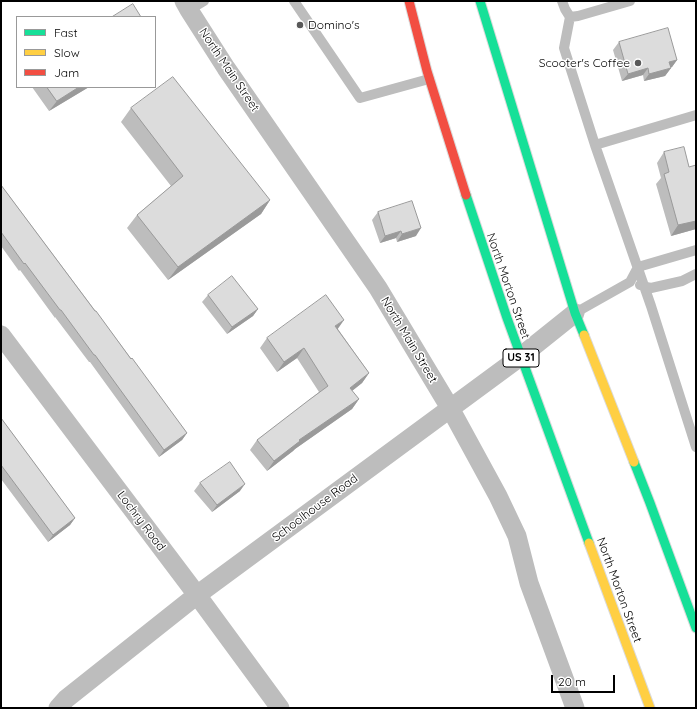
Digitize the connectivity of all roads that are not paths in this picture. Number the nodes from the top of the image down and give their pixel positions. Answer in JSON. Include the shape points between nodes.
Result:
{"nodes":[{"id":1,"x":294,"y":1,"type":"edge"},
{"id":2,"x":409,"y":1,"type":"edge"},
{"id":3,"x":480,"y":1,"type":"edge"},
{"id":4,"x":562,"y":1,"type":"edge"},
{"id":5,"x":630,"y":1,"type":"edge"},
{"id":6,"x":193,"y":4,"type":"edge"},
{"id":7,"x":570,"y":17,"type":"junction"},
{"id":8,"x":429,"y":79,"type":"junction"},
{"id":9,"x":696,"y":115,"type":"edge"},
{"id":10,"x":595,"y":145,"type":"junction"},
{"id":11,"x":696,"y":250,"type":"edge"},
{"id":12,"x":638,"y":267,"type":"junction"},
{"id":13,"x":696,"y":274,"type":"edge"},
{"id":14,"x":630,"y":282,"type":"junction"},
{"id":15,"x":644,"y":286,"type":"junction"},
{"id":16,"x":575,"y":313,"type":"junction"},
{"id":17,"x":1,"y":336,"type":"edge"},
{"id":18,"x":520,"y":356,"type":"junction"},
{"id":19,"x":450,"y":408,"type":"junction"},
{"id":20,"x":696,"y":447,"type":"edge"},
{"id":21,"x":197,"y":595,"type":"junction"},
{"id":22,"x":696,"y":628,"type":"edge"},
{"id":23,"x":58,"y":708,"type":"edge"},
{"id":24,"x":280,"y":708,"type":"edge"},
{"id":25,"x":574,"y":708,"type":"edge"},
{"id":26,"x":650,"y":708,"type":"edge"}],
"edges":[{"from":1,"to":8,"type":"lane","via":[[360,98]]},
{"from":2,"to":8,"type":"main road","name":"North Morton Street","number":"US 31"},
{"from":3,"to":16,"type":"main road"},
{"from":4,"to":7,"type":"lane"},
{"from":5,"to":7,"type":"lane"},
{"from":6,"to":19,"type":"street","name":"North Main Street","via":[[226,68],[378,288]]},
{"from":7,"to":10,"type":"lane","via":[[564,48]]},
{"from":8,"to":18,"type":"main road","name":"North Morton Street","number":"US 31"},
{"from":9,"to":10,"type":"lane"},
{"from":10,"to":12,"type":"lane"},
{"from":11,"to":12,"type":"lane"},
{"from":12,"to":14,"type":"lane"},
{"from":12,"to":15,"type":"lane"},
{"from":13,"to":15,"type":"lane","via":[[682,281],[651,288]]},
{"from":14,"to":15,"type":"lane"},
{"from":14,"to":16,"type":"lane"},
{"from":15,"to":20,"type":"lane"},
{"from":16,"to":18,"type":"street","name":"Schoolhouse Road"},
{"from":16,"to":22,"type":"main road","via":[[650,502]]},
{"from":17,"to":21,"type":"street","name":"Lochry Road"},
{"from":18,"to":19,"type":"street","name":"Schoolhouse Road"},
{"from":18,"to":26,"type":"main road","name":"North Morton Street","number":"US 31"},
{"from":19,"to":21,"type":"street","name":"Schoolhouse Road"},
{"from":19,"to":25,"type":"street","name":"North Main Street","via":[[517,536],[529,583]]},
{"from":21,"to":23,"type":"street","name":"Schoolhouse Road"},
{"from":21,"to":24,"type":"street","name":"Lochry Road"}]}
